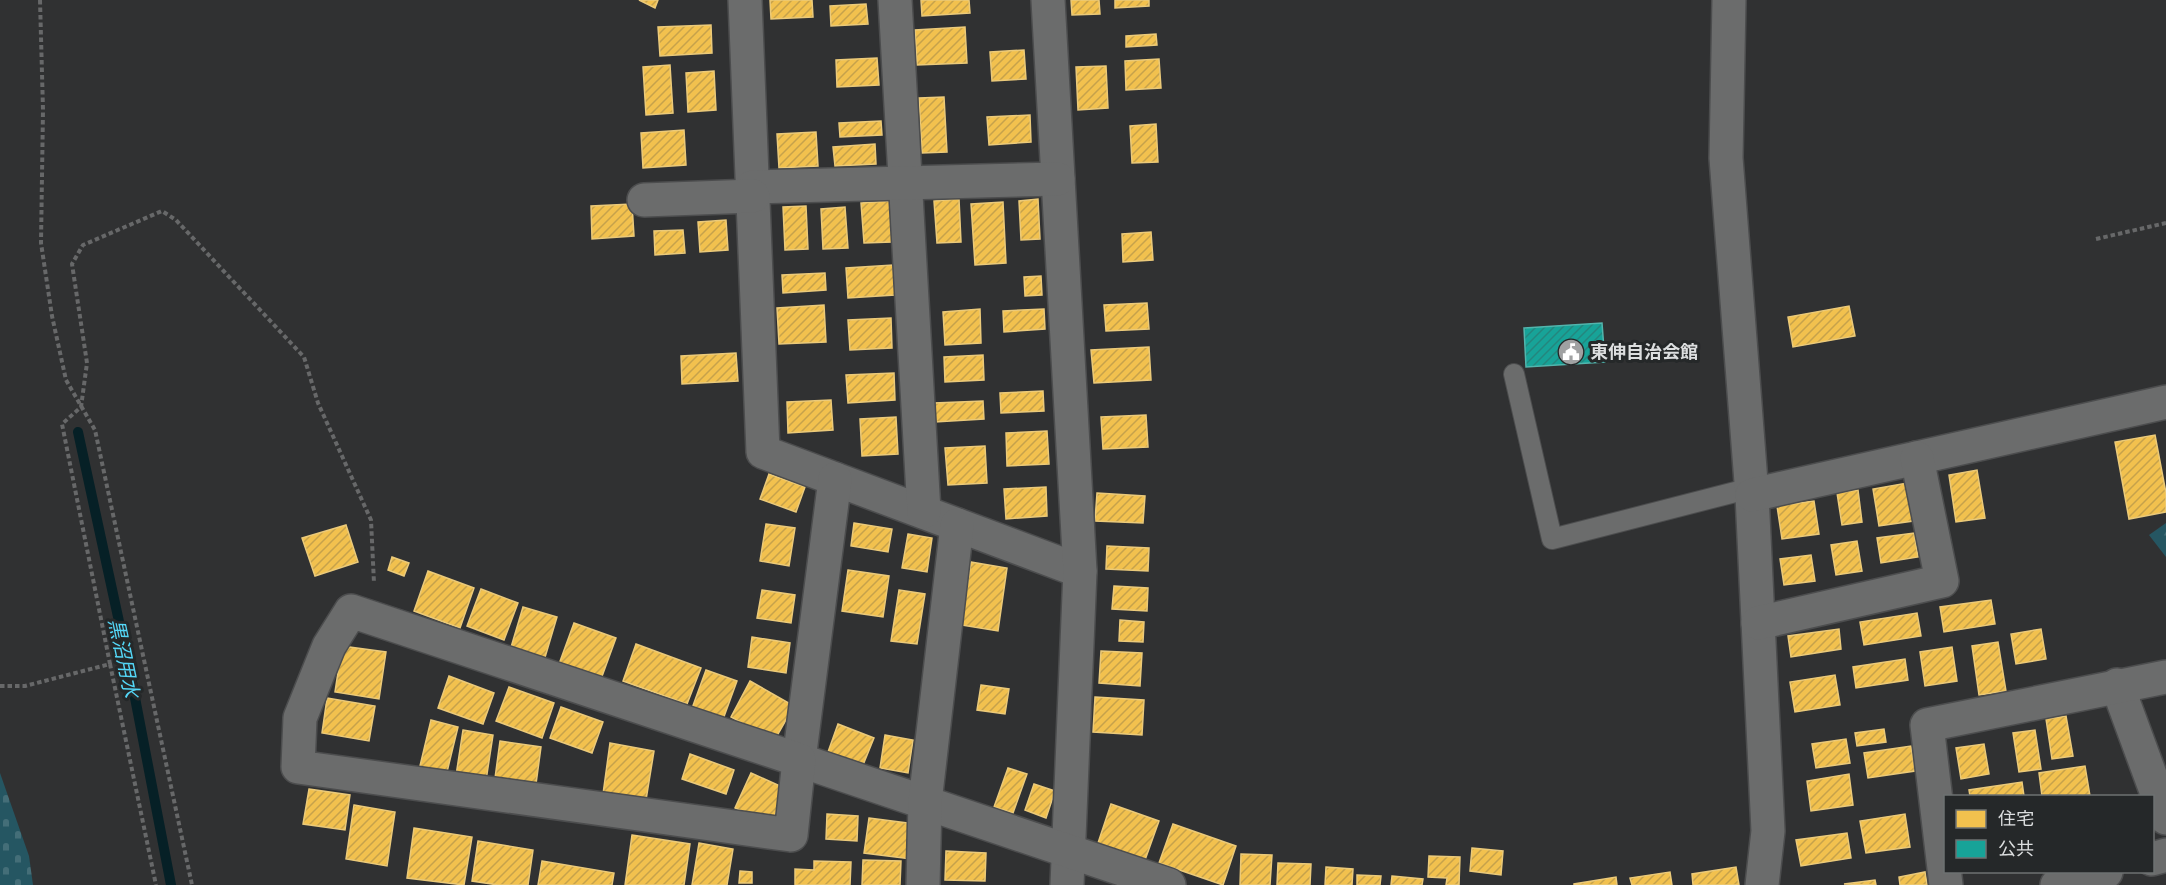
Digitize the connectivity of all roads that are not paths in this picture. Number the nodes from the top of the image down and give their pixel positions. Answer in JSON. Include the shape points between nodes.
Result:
{"nodes":[{"id":1,"x":745,"y":0,"type":"edge"},
{"id":2,"x":895,"y":0,"type":"edge"},
{"id":3,"x":1048,"y":0,"type":"edge"},
{"id":4,"x":1729,"y":0,"type":"edge"},
{"id":5,"x":1058,"y":178,"type":"junction"},
{"id":6,"x":905,"y":183,"type":"junction"},
{"id":7,"x":753,"y":192,"type":"junction"},
{"id":8,"x":644,"y":200,"type":"dead end"},
{"id":9,"x":1514,"y":375,"type":"dead end"},
{"id":10,"x":2166,"y":402,"type":"edge"},
{"id":11,"x":1917,"y":458,"type":"junction"},
{"id":12,"x":835,"y":479,"type":"junction"},
{"id":13,"x":1751,"y":492,"type":"junction"},
{"id":14,"x":924,"y":512,"type":"junction"},
{"id":15,"x":957,"y":525,"type":"junction"},
{"id":16,"x":1080,"y":571,"type":"junction"},
{"id":17,"x":1758,"y":623,"type":"junction"},
{"id":18,"x":2166,"y":676,"type":"edge"},
{"id":19,"x":2117,"y":685,"type":"junction"},
{"id":20,"x":799,"y":760,"type":"junction"},
{"id":21,"x":925,"y":802,"type":"junction"},
{"id":22,"x":2166,"y":818,"type":"edge"},
{"id":23,"x":1070,"y":850,"type":"junction"},
{"id":24,"x":1944,"y":868,"type":"edge"},
{"id":25,"x":2102,"y":873,"type":"edge"},
{"id":26,"x":923,"y":885,"type":"edge"},
{"id":27,"x":1067,"y":885,"type":"edge"},
{"id":28,"x":1169,"y":885,"type":"edge"},
{"id":29,"x":1762,"y":885,"type":"edge"},
{"id":30,"x":2057,"y":885,"type":"edge"}],
"edges":[{"from":1,"to":7,"type":"street"},
{"from":2,"to":6,"type":"street"},
{"from":3,"to":5,"type":"street"},
{"from":4,"to":13,"type":"street","via":[[1726,158]]},
{"from":5,"to":6,"type":"street"},
{"from":5,"to":16,"type":"street"},
{"from":6,"to":7,"type":"street"},
{"from":6,"to":14,"type":"street"},
{"from":7,"to":8,"type":"street"},
{"from":7,"to":12,"type":"street","via":[[763,452]]},
{"from":9,"to":13,"type":"lane","via":[[1552,539]]},
{"from":10,"to":11,"type":"street"},
{"from":11,"to":13,"type":"street"},
{"from":11,"to":17,"type":"street","via":[[1942,581]]},
{"from":12,"to":14,"type":"street"},
{"from":12,"to":20,"type":"street"},
{"from":13,"to":17,"type":"street"},
{"from":14,"to":15,"type":"street"},
{"from":15,"to":16,"type":"street"},
{"from":15,"to":21,"type":"street"},
{"from":16,"to":23,"type":"street"},
{"from":17,"to":29,"type":"street","via":[[1768,831]]},
{"from":18,"to":19,"type":"street"},
{"from":19,"to":22,"type":"street"},
{"from":19,"to":24,"type":"street","via":[[1927,725]]},
{"from":20,"to":20,"type":"street","via":[[791,835],[298,767],[300,718],[329,646],[351,611]]},
{"from":20,"to":21,"type":"street"},
{"from":21,"to":23,"type":"street"},
{"from":21,"to":26,"type":"street"},
{"from":23,"to":27,"type":"street"},
{"from":23,"to":28,"type":"street"},
{"from":25,"to":30,"type":"street"}]}
